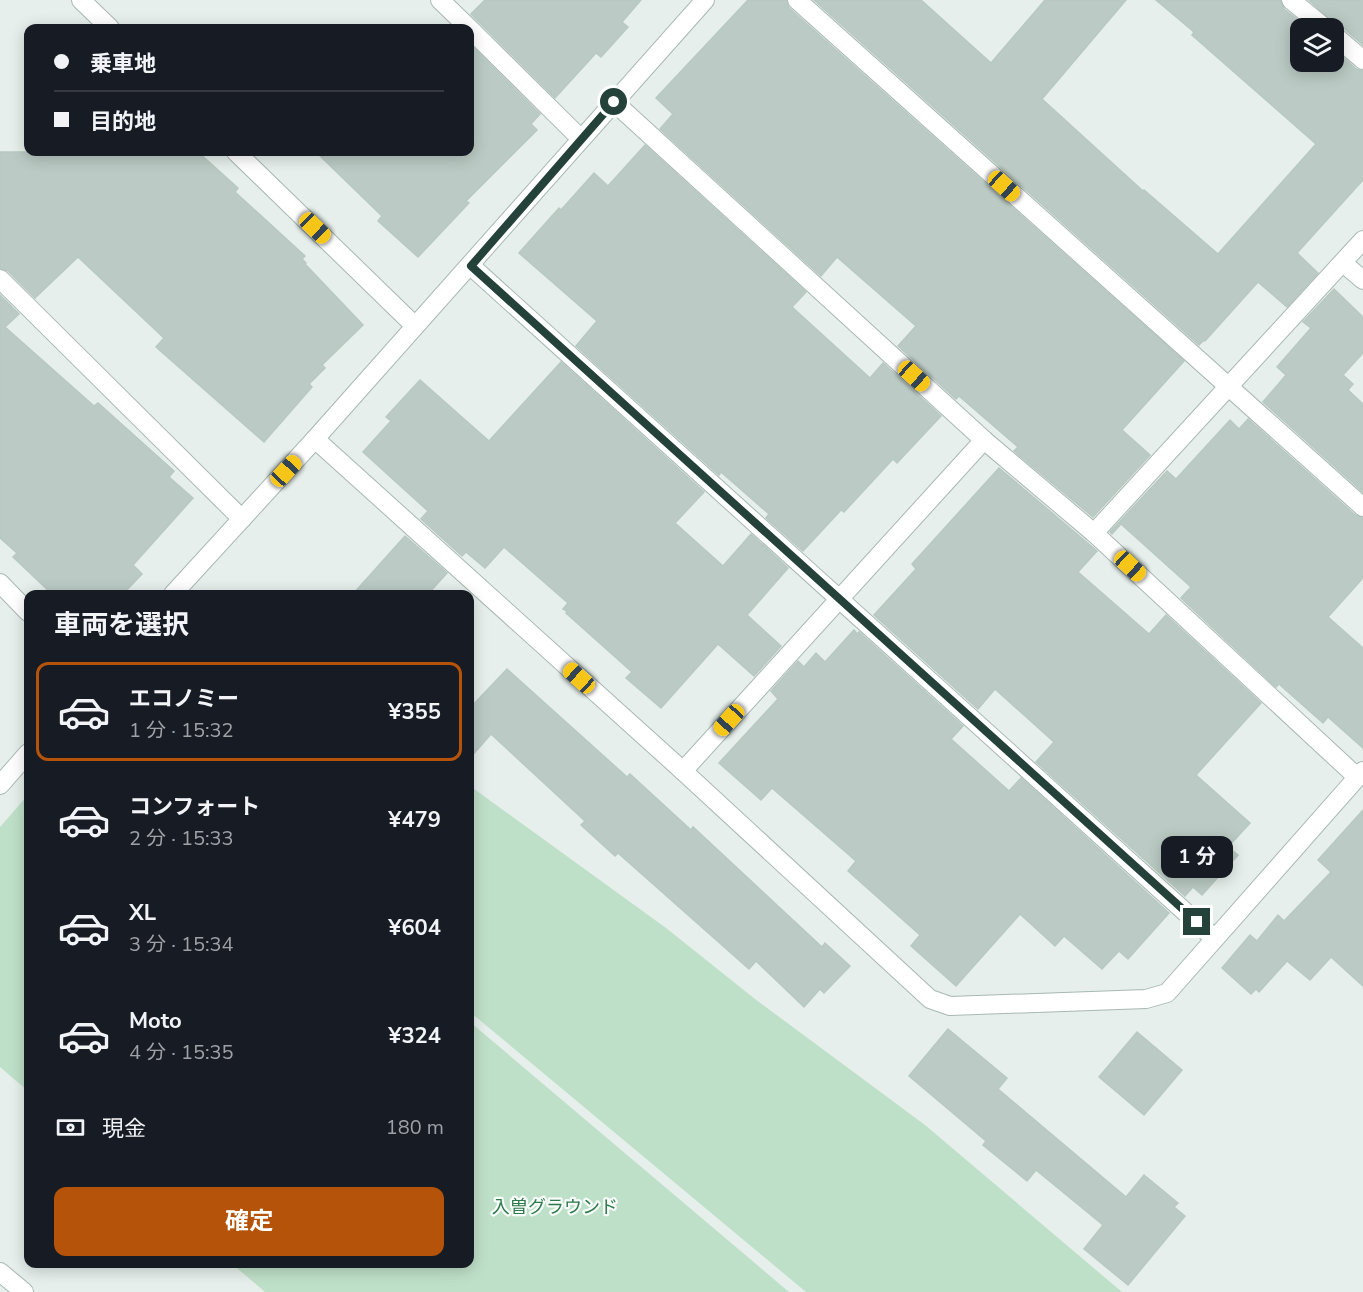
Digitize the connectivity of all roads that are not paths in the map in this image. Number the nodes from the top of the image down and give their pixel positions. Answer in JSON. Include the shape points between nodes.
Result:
{"nodes":[{"id":1,"x":81,"y":0,"type":"edge"},
{"id":2,"x":440,"y":0,"type":"edge"},
{"id":3,"x":705,"y":0,"type":"edge"},
{"id":4,"x":797,"y":0,"type":"edge"},
{"id":5,"x":1291,"y":0,"type":"edge"},
{"id":6,"x":1313,"y":18,"type":"edge"},
{"id":7,"x":106,"y":24,"type":"edge"},
{"id":8,"x":464,"y":24,"type":"edge"},
{"id":9,"x":474,"y":34,"type":"edge"},
{"id":10,"x":1344,"y":44,"type":"edge"},
{"id":11,"x":1363,"y":60,"type":"edge"},
{"id":12,"x":614,"y":102,"type":"junction"},
{"id":13,"x":582,"y":139,"type":"junction"},
{"id":14,"x":240,"y":156,"type":"edge"},
{"id":15,"x":1363,"y":240,"type":"edge"},
{"id":16,"x":1343,"y":263,"type":"junction"},
{"id":17,"x":471,"y":266,"type":"junction"},
{"id":18,"x":0,"y":279,"type":"edge"},
{"id":19,"x":1363,"y":280,"type":"edge"},
{"id":20,"x":415,"y":326,"type":"junction"},
{"id":21,"x":1228,"y":387,"type":"junction"},
{"id":22,"x":315,"y":440,"type":"junction"},
{"id":23,"x":984,"y":440,"type":"junction"},
{"id":24,"x":1363,"y":507,"type":"edge"},
{"id":25,"x":242,"y":519,"type":"junction"},
{"id":26,"x":1094,"y":533,"type":"junction"},
{"id":27,"x":0,"y":583,"type":"edge"},
{"id":28,"x":177,"y":590,"type":"edge"},
{"id":29,"x":837,"y":599,"type":"junction"},
{"id":30,"x":24,"y":608,"type":"edge"},
{"id":31,"x":24,"y":758,"type":"edge"},
{"id":32,"x":683,"y":771,"type":"junction"},
{"id":33,"x":1360,"y":774,"type":"edge"},
{"id":34,"x":0,"y":785,"type":"edge"},
{"id":35,"x":1214,"y":938,"type":"junction"},
{"id":36,"x":0,"y":1272,"type":"edge"},
{"id":37,"x":24,"y":1292,"type":"edge"}],
"edges":[{"from":1,"to":7,"type":"street"},
{"from":2,"to":8,"type":"street"},
{"from":3,"to":12,"type":"street"},
{"from":4,"to":21,"type":"street"},
{"from":5,"to":6,"type":"street"},
{"from":9,"to":13,"type":"street"},
{"from":10,"to":11,"type":"street"},
{"from":12,"to":13,"type":"street"},
{"from":12,"to":23,"type":"street"},
{"from":13,"to":17,"type":"street"},
{"from":14,"to":20,"type":"street"},
{"from":15,"to":16,"type":"street"},
{"from":16,"to":19,"type":"street"},
{"from":16,"to":21,"type":"street"},
{"from":17,"to":20,"type":"street"},
{"from":17,"to":29,"type":"street"},
{"from":18,"to":25,"type":"street"},
{"from":20,"to":22,"type":"street"},
{"from":21,"to":24,"type":"street"},
{"from":21,"to":26,"type":"street"},
{"from":22,"to":25,"type":"street"},
{"from":22,"to":32,"type":"street"},
{"from":23,"to":26,"type":"street"},
{"from":23,"to":29,"type":"street"},
{"from":25,"to":28,"type":"street"},
{"from":26,"to":33,"type":"street"},
{"from":27,"to":30,"type":"street"},
{"from":29,"to":32,"type":"street"},
{"from":29,"to":35,"type":"street"},
{"from":31,"to":34,"type":"street"},
{"from":32,"to":35,"type":"street","via":[[930,999],[950,1006],[1146,999],[1167,993]]},
{"from":33,"to":35,"type":"street"},
{"from":36,"to":37,"type":"street"}]}
